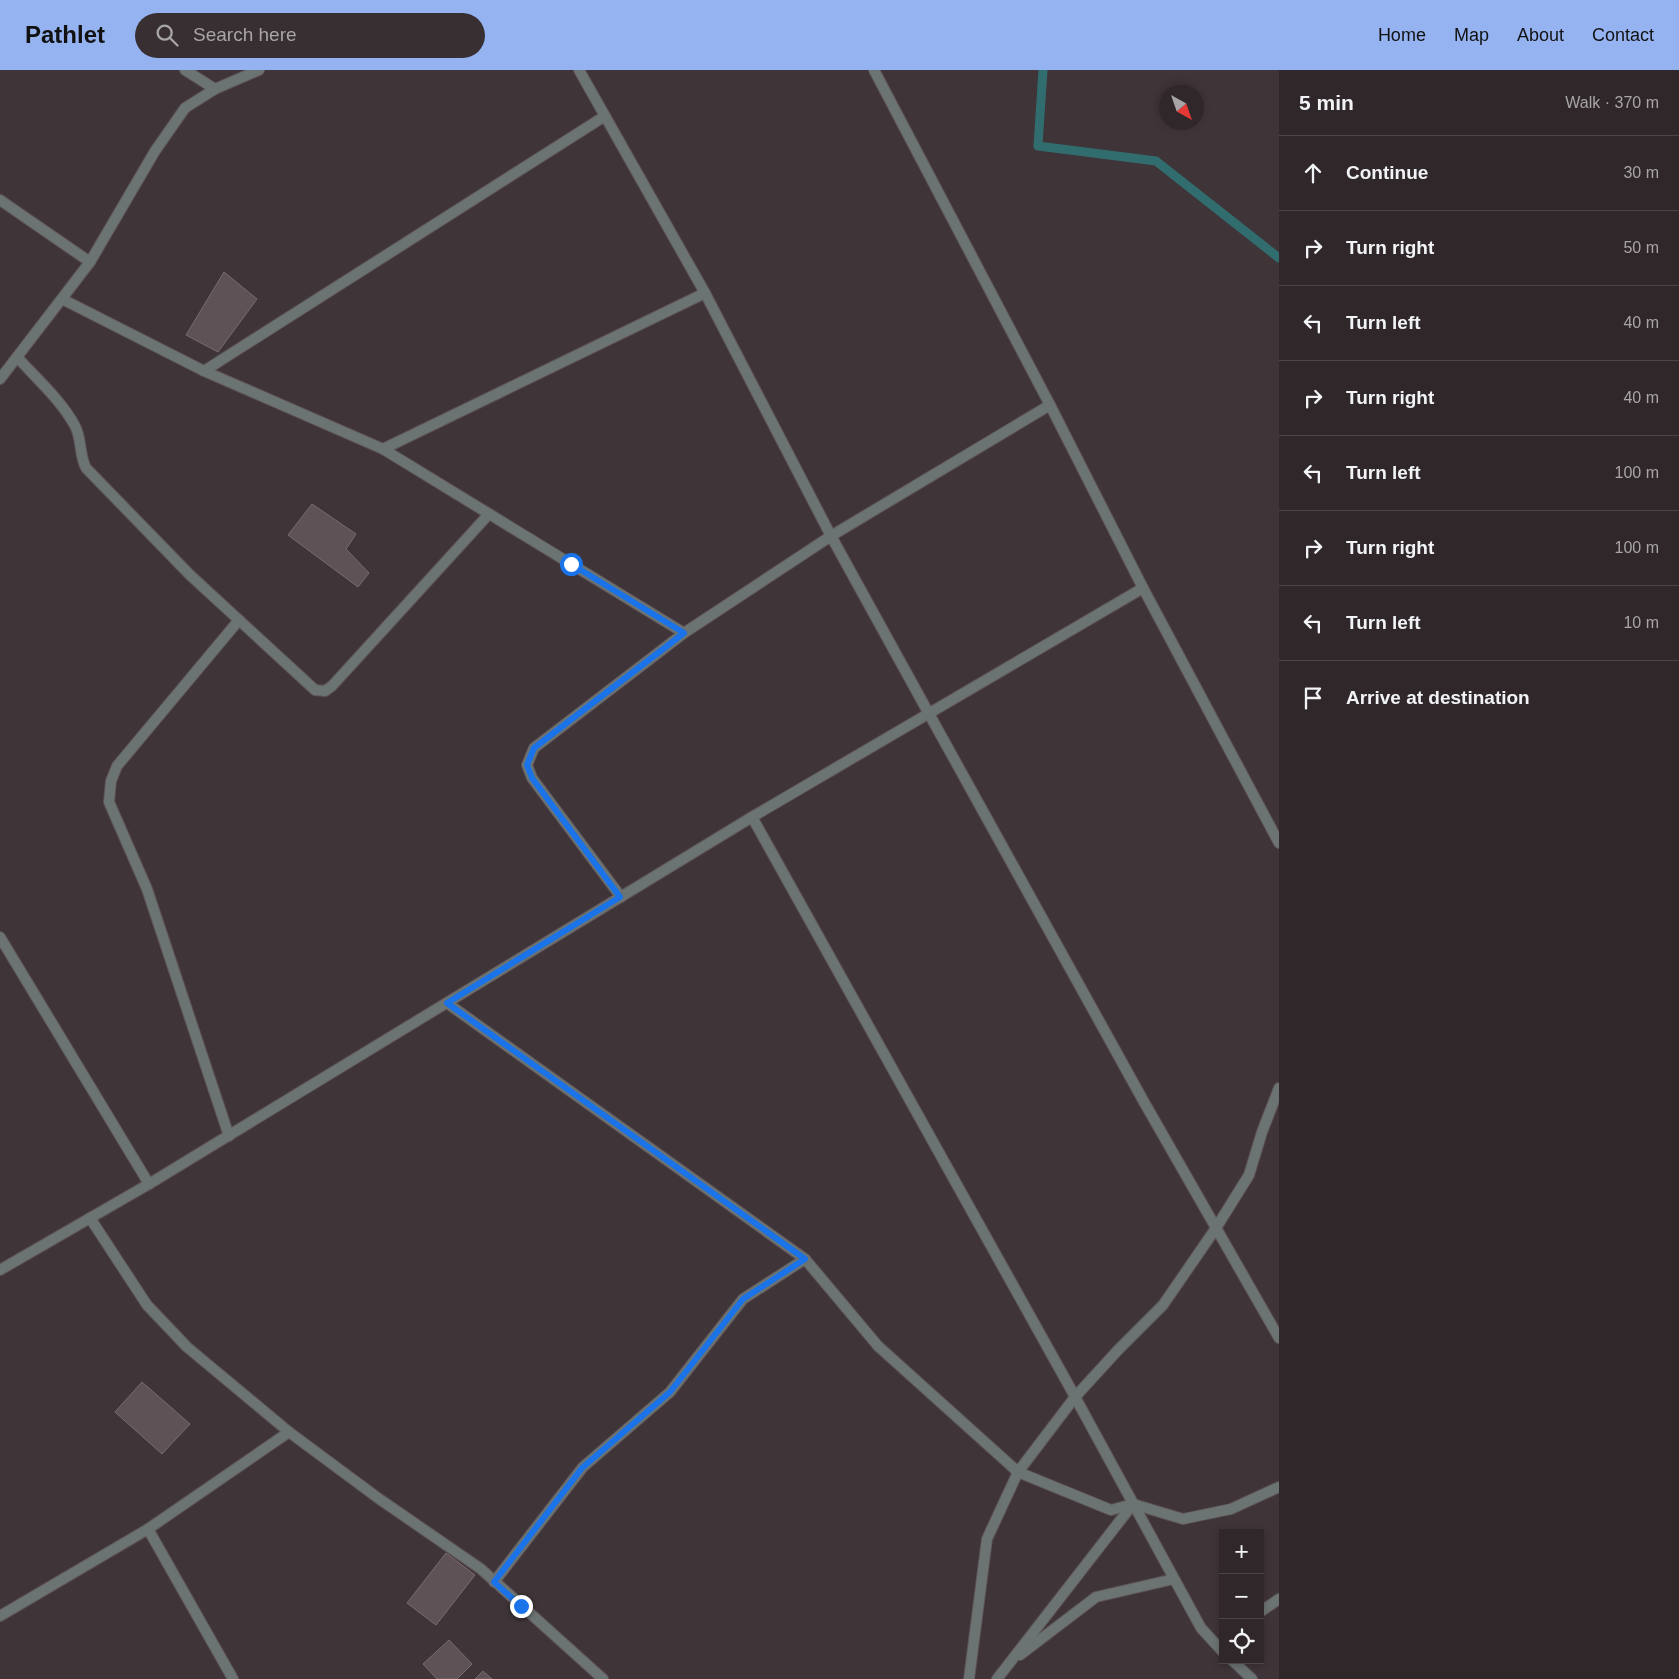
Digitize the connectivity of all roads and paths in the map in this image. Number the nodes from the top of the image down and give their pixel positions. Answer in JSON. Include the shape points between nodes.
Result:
{"nodes":[{"id":1,"x":185,"y":70,"type":"edge"},
{"id":2,"x":259,"y":70,"type":"edge"},
{"id":3,"x":579,"y":70,"type":"edge"},
{"id":4,"x":874,"y":70,"type":"edge"},
{"id":5,"x":215,"y":89,"type":"junction"},
{"id":6,"x":605,"y":116,"type":"junction"},
{"id":7,"x":0,"y":200,"type":"edge"},
{"id":8,"x":90,"y":262,"type":"junction"},
{"id":9,"x":705,"y":293,"type":"junction"},
{"id":10,"x":62,"y":299,"type":"junction"},
{"id":11,"x":17,"y":357,"type":"junction"},
{"id":12,"x":204,"y":371,"type":"junction"},
{"id":13,"x":0,"y":379,"type":"edge"},
{"id":14,"x":1050,"y":405,"type":"junction"},
{"id":15,"x":383,"y":449,"type":"junction"},
{"id":16,"x":490,"y":514,"type":"junction"},
{"id":17,"x":832,"y":536,"type":"junction"},
{"id":18,"x":1143,"y":588,"type":"junction"},
{"id":19,"x":239,"y":620,"type":"junction"},
{"id":20,"x":684,"y":633,"type":"junction"},
{"id":21,"x":928,"y":712,"type":"junction"},
{"id":22,"x":752,"y":817,"type":"junction"},
{"id":23,"x":1279,"y":843,"type":"edge"},
{"id":24,"x":620,"y":897,"type":"junction"},
{"id":25,"x":0,"y":936,"type":"edge"},
{"id":26,"x":447,"y":1003,"type":"junction"},
{"id":27,"x":1279,"y":1088,"type":"edge"},
{"id":28,"x":229,"y":1136,"type":"junction"},
{"id":29,"x":149,"y":1184,"type":"junction"},
{"id":30,"x":90,"y":1218,"type":"junction"},
{"id":31,"x":1216,"y":1228,"type":"junction"},
{"id":32,"x":805,"y":1259,"type":"junction"},
{"id":33,"x":0,"y":1270,"type":"edge"},
{"id":34,"x":1279,"y":1338,"type":"edge"},
{"id":35,"x":1075,"y":1397,"type":"junction"},
{"id":36,"x":289,"y":1432,"type":"junction"},
{"id":37,"x":1018,"y":1472,"type":"junction"},
{"id":38,"x":1279,"y":1487,"type":"edge"},
{"id":39,"x":1133,"y":1504,"type":"junction"},
{"id":40,"x":148,"y":1528,"type":"junction"},
{"id":41,"x":1174,"y":1579,"type":"junction"},
{"id":42,"x":494,"y":1582,"type":"junction"},
{"id":43,"x":1279,"y":1599,"type":"edge"},
{"id":44,"x":1264,"y":1609,"type":"edge"},
{"id":45,"x":0,"y":1616,"type":"edge"},
{"id":46,"x":1219,"y":1644,"type":"edge"},
{"id":47,"x":1009,"y":1664,"type":"junction"},
{"id":48,"x":1236,"y":1664,"type":"edge"},
{"id":49,"x":233,"y":1679,"type":"edge"},
{"id":50,"x":604,"y":1679,"type":"edge"},
{"id":51,"x":969,"y":1679,"type":"edge"},
{"id":52,"x":997,"y":1679,"type":"edge"},
{"id":53,"x":1252,"y":1679,"type":"edge"}],
"edges":[{"from":1,"to":5,"type":"street"},
{"from":2,"to":5,"type":"street"},
{"from":3,"to":6,"type":"street"},
{"from":4,"to":14,"type":"street"},
{"from":5,"to":8,"type":"street","via":[[185,108],[154,151]]},
{"from":6,"to":9,"type":"street"},
{"from":6,"to":12,"type":"street"},
{"from":7,"to":8,"type":"street"},
{"from":8,"to":10,"type":"street"},
{"from":9,"to":15,"type":"street"},
{"from":9,"to":17,"type":"street"},
{"from":10,"to":11,"type":"street"},
{"from":10,"to":12,"type":"street"},
{"from":11,"to":13,"type":"street"},
{"from":11,"to":19,"type":"street","via":[[62,406],[76,428],[81,459],[86,468],[190,575]]},
{"from":12,"to":15,"type":"street"},
{"from":14,"to":17,"type":"street"},
{"from":14,"to":18,"type":"street"},
{"from":15,"to":16,"type":"street"},
{"from":16,"to":19,"type":"street","via":[[325,691],[315,690]]},
{"from":16,"to":20,"type":"street"},
{"from":17,"to":20,"type":"street"},
{"from":17,"to":21,"type":"street"},
{"from":18,"to":21,"type":"street"},
{"from":18,"to":23,"type":"street"},
{"from":19,"to":28,"type":"street","via":[[117,766],[109,802],[148,890]]},
{"from":20,"to":24,"type":"street","via":[[534,748],[527,765],[532,778]]},
{"from":21,"to":22,"type":"street"},
{"from":21,"to":31,"type":"street"},
{"from":22,"to":24,"type":"street"},
{"from":22,"to":35,"type":"street"},
{"from":24,"to":26,"type":"street"},
{"from":25,"to":29,"type":"street"},
{"from":26,"to":28,"type":"street"},
{"from":26,"to":32,"type":"street"},
{"from":27,"to":31,"type":"street","via":[[1248,1175]]},
{"from":28,"to":29,"type":"street"},
{"from":29,"to":30,"type":"street"},
{"from":30,"to":33,"type":"street"},
{"from":30,"to":36,"type":"street","via":[[147,1305],[180,1340]]},
{"from":31,"to":34,"type":"street"},
{"from":31,"to":35,"type":"street","via":[[1163,1305]]},
{"from":32,"to":37,"type":"street","via":[[878,1346]]},
{"from":32,"to":42,"type":"street","via":[[743,1299],[670,1392],[582,1468]]},
{"from":35,"to":37,"type":"street"},
{"from":35,"to":39,"type":"street"},
{"from":36,"to":40,"type":"street"},
{"from":36,"to":42,"type":"street","via":[[481,1569]]},
{"from":37,"to":39,"type":"street","via":[[1111,1510]]},
{"from":37,"to":51,"type":"street","via":[[987,1539]]},
{"from":38,"to":39,"type":"street","via":[[1232,1509],[1184,1519]]},
{"from":39,"to":41,"type":"street"},
{"from":39,"to":47,"type":"street"},
{"from":40,"to":45,"type":"street"},
{"from":40,"to":49,"type":"street"},
{"from":41,"to":46,"type":"street","via":[[1201,1628]]},
{"from":41,"to":47,"type":"street","via":[[1096,1597]]},
{"from":42,"to":50,"type":"street"},
{"from":43,"to":44,"type":"street"},
{"from":47,"to":52,"type":"street"},
{"from":48,"to":53,"type":"street"}]}
